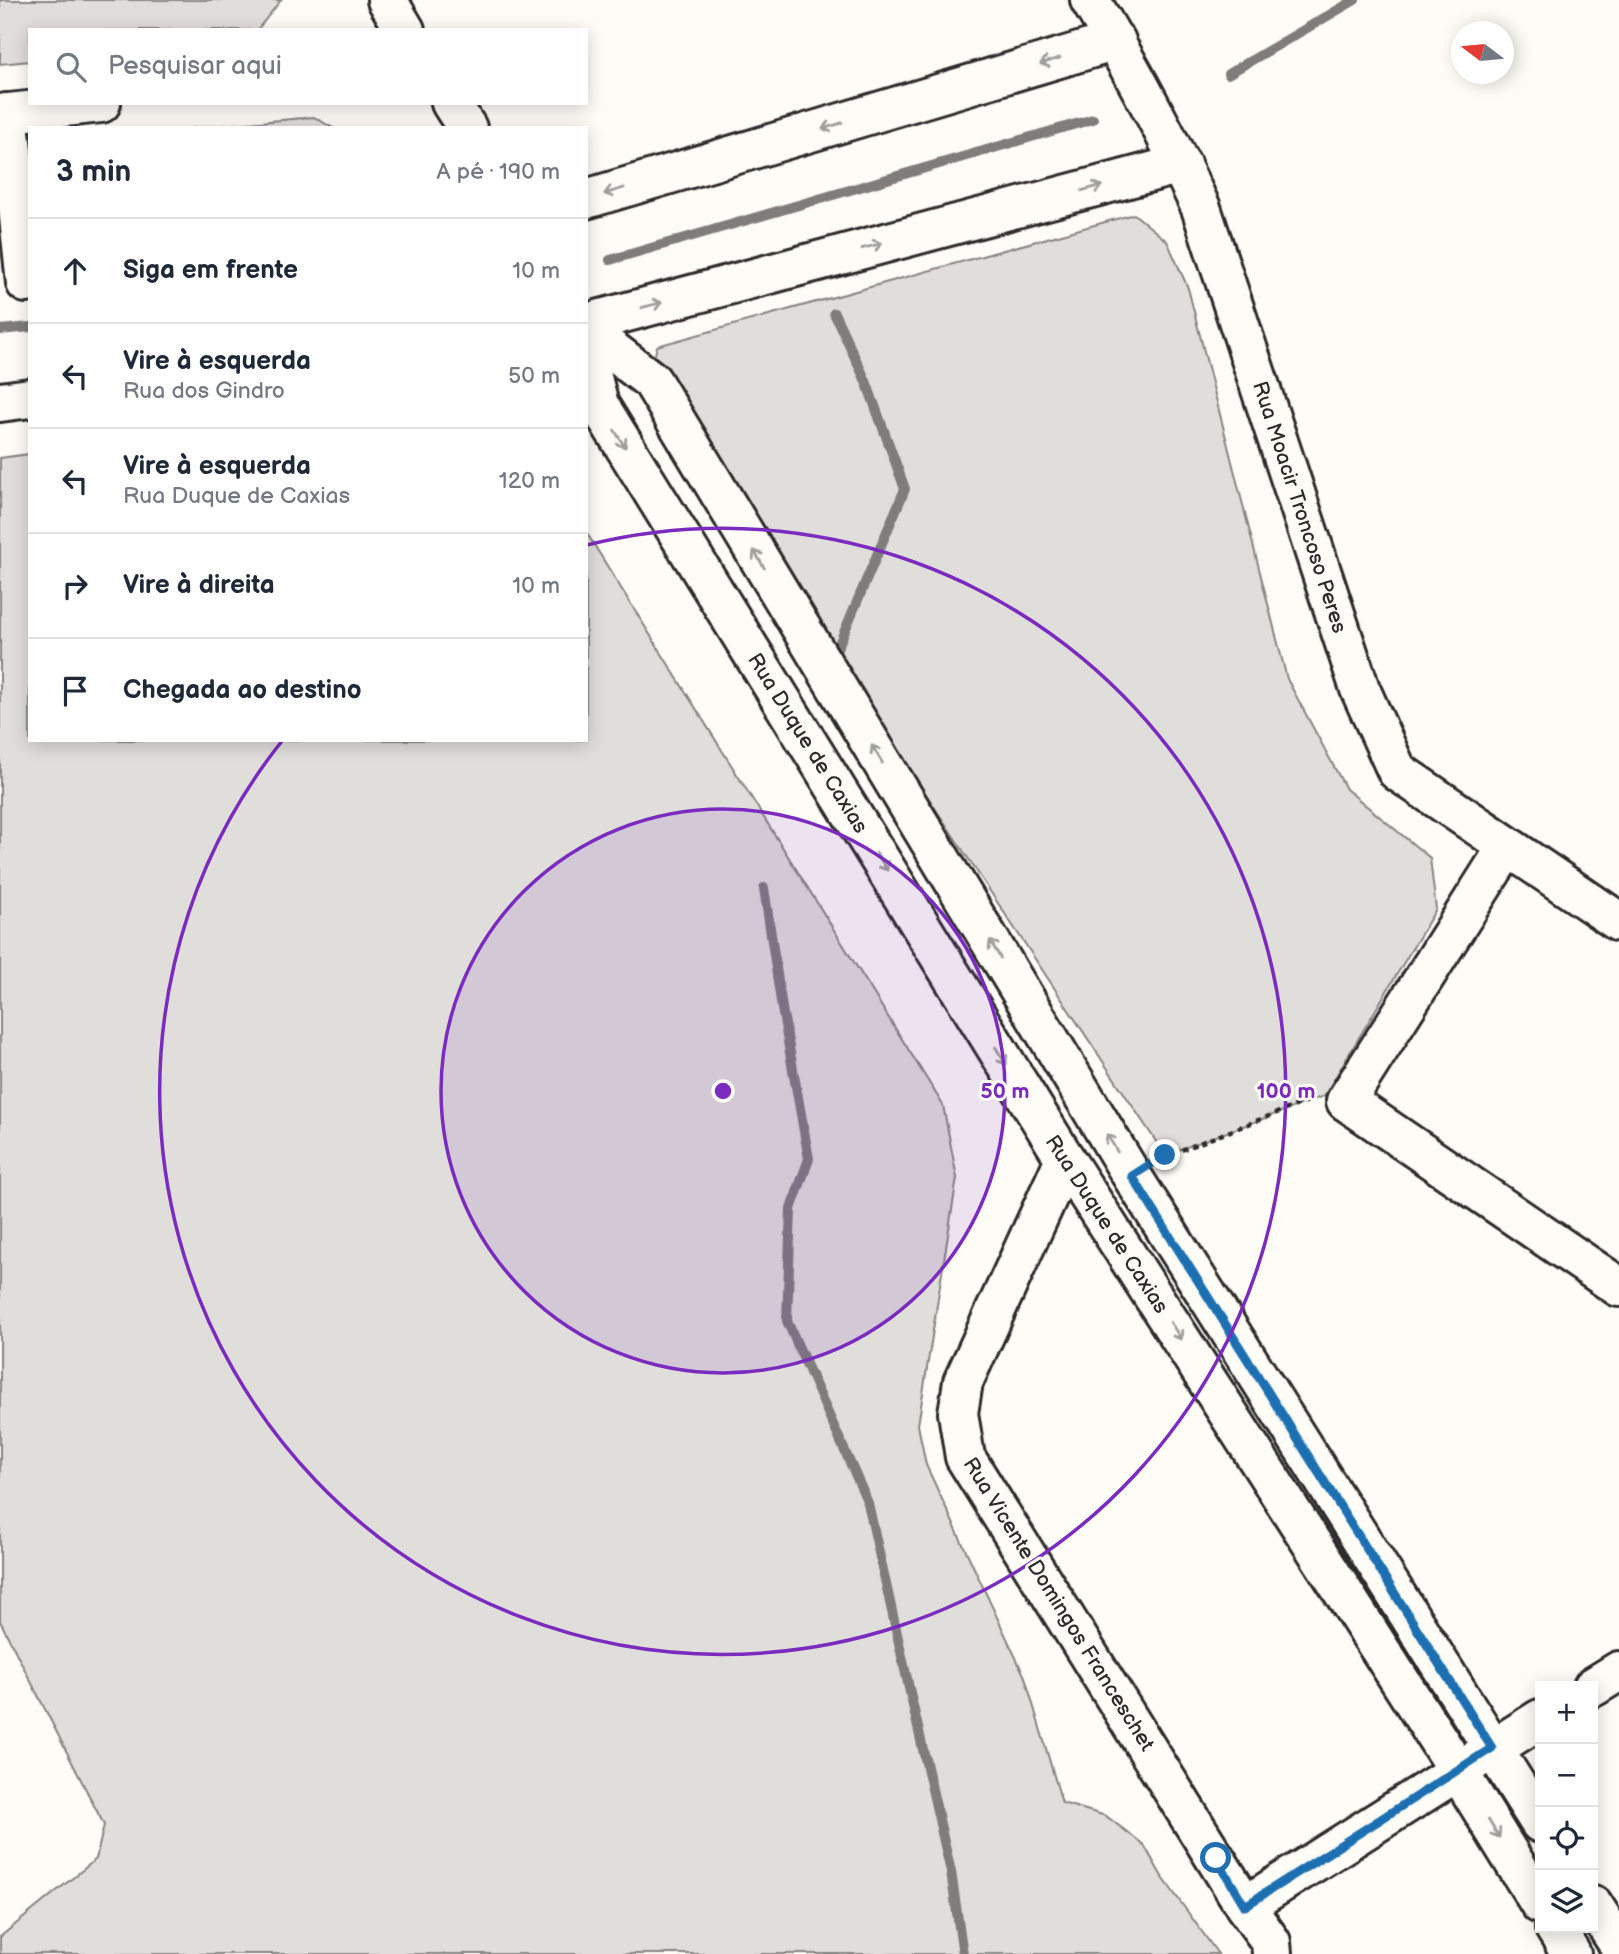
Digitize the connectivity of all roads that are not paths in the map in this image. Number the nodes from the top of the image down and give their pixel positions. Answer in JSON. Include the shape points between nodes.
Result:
{"nodes":[{"id":1,"x":387,"y":0,"type":"edge"},
{"id":2,"x":1090,"y":0,"type":"edge"},
{"id":3,"x":404,"y":28,"type":"edge"},
{"id":4,"x":1115,"y":41,"type":"junction"},
{"id":5,"x":82,"y":105,"type":"edge"},
{"id":6,"x":453,"y":105,"type":"edge"},
{"id":7,"x":4,"y":113,"type":"edge"},
{"id":8,"x":466,"y":126,"type":"edge"},
{"id":9,"x":1181,"y":164,"type":"junction"},
{"id":10,"x":588,"y":198,"type":"edge"},
{"id":11,"x":19,"y":284,"type":"edge"},
{"id":12,"x":588,"y":322,"type":"edge"},
{"id":13,"x":588,"y":332,"type":"edge"},
{"id":14,"x":588,"y":362,"type":"edge"},
{"id":15,"x":28,"y":398,"type":"edge"},
{"id":16,"x":0,"y":402,"type":"edge"},
{"id":17,"x":1507,"y":847,"type":"junction"},
{"id":18,"x":1619,"y":922,"type":"edge"},
{"id":19,"x":1065,"y":1158,"type":"junction"},
{"id":20,"x":1619,"y":1287,"type":"edge"},
{"id":21,"x":1619,"y":1671,"type":"edge"},
{"id":22,"x":1598,"y":1684,"type":"edge"},
{"id":23,"x":1535,"y":1722,"type":"edge"},
{"id":24,"x":1492,"y":1748,"type":"junction"},
{"id":25,"x":1458,"y":1771,"type":"junction"},
{"id":26,"x":1535,"y":1815,"type":"edge"},
{"id":27,"x":1535,"y":1896,"type":"edge"},
{"id":28,"x":1245,"y":1906,"type":"junction"},
{"id":29,"x":1598,"y":1913,"type":"edge"},
{"id":30,"x":1558,"y":1933,"type":"edge"},
{"id":31,"x":1619,"y":1945,"type":"edge"},
{"id":32,"x":1272,"y":1954,"type":"edge"},
{"id":33,"x":1571,"y":1954,"type":"edge"}],
"edges":[{"from":1,"to":3,"type":"street"},
{"from":2,"to":4,"type":"street","name":"Rua Moacir Troncoso Peres"},
{"from":4,"to":9,"type":"street","name":"Rua Moacir Troncoso Peres"},
{"from":4,"to":10,"type":"street","one_way":true},
{"from":5,"to":7,"type":"street"},
{"from":6,"to":8,"type":"street"},
{"from":7,"to":11,"type":"street"},
{"from":12,"to":9,"type":"street","one_way":true},
{"from":9,"to":17,"type":"street","name":"Rua Moacir Troncoso Peres","via":[[1201,208],[1360,689],[1397,771]]},
{"from":24,"to":13,"type":"street","one_way":true,"via":[[1132,1176],[652,381]]},
{"from":14,"to":19,"type":"street","name":"Rua Duque de Caxias","one_way":true,"via":[[599,405]]},
{"from":15,"to":16,"type":"street"},
{"from":17,"to":18,"type":"street","name":"Rua Moacir Troncoso Peres"},
{"from":17,"to":20,"type":"street","via":[[1346,1101]]},
{"from":19,"to":25,"type":"street","name":"Rua Duque de Caxias","one_way":true},
{"from":19,"to":28,"type":"street","name":"Rua Vicente Domingos Franceschet","via":[[963,1382],[958,1413],[965,1457]]},
{"from":21,"to":22,"type":"street"},
{"from":23,"to":24,"type":"street"},
{"from":24,"to":25,"type":"street"},
{"from":24,"to":26,"type":"street"},
{"from":25,"to":27,"type":"street","name":"Rua Duque de Caxias","one_way":true},
{"from":25,"to":28,"type":"street"},
{"from":28,"to":32,"type":"street","name":"Rua Vicente Domingos Franceschet","via":[[1271,1942]]},
{"from":29,"to":31,"type":"street"},
{"from":30,"to":33,"type":"street"}]}
